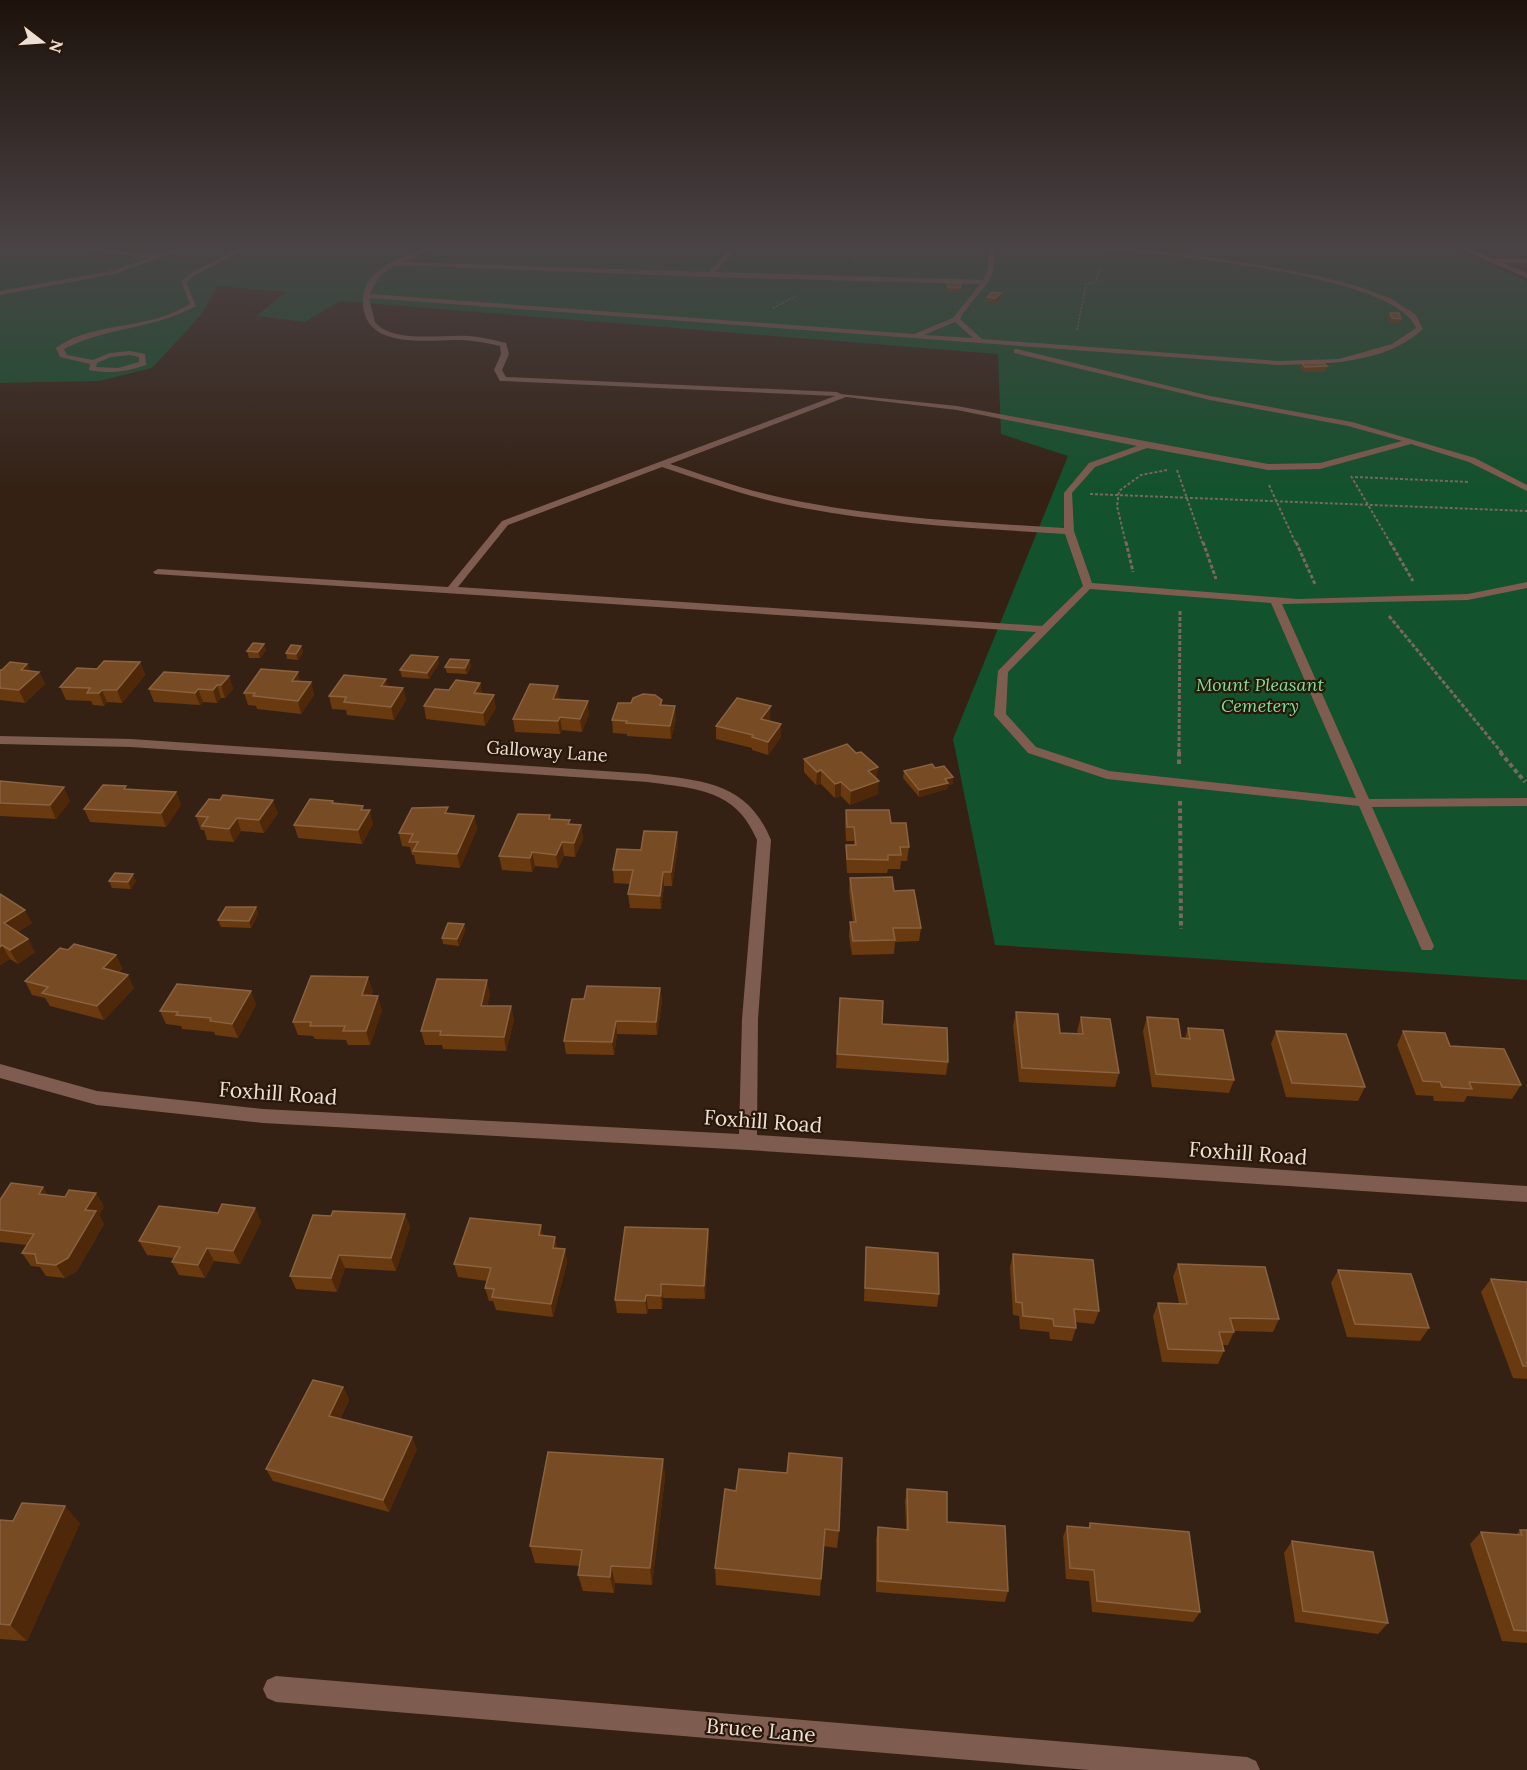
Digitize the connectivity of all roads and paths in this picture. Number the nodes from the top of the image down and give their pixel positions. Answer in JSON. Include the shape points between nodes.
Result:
{"nodes":[{"id":1,"x":141,"y":327,"type":"edge"},
{"id":2,"x":375,"y":327,"type":"edge"},
{"id":3,"x":775,"y":327,"type":"edge"},
{"id":4,"x":938,"y":327,"type":"edge"},
{"id":5,"x":964,"y":327,"type":"edge"},
{"id":6,"x":1077,"y":327,"type":"edge"},
{"id":7,"x":1419,"y":327,"type":"edge"},
{"id":8,"x":914,"y":337,"type":"junction"},
{"id":9,"x":980,"y":342,"type":"junction"},
{"id":10,"x":1073,"y":348,"type":"junction"},
{"id":11,"x":94,"y":362,"type":"junction"},
{"id":12,"x":845,"y":395,"type":"junction"},
{"id":13,"x":1411,"y":441,"type":"junction"},
{"id":14,"x":1146,"y":445,"type":"junction"},
{"id":15,"x":1341,"y":460,"type":"junction"},
{"id":16,"x":661,"y":464,"type":"junction"},
{"id":17,"x":1260,"y":465,"type":"junction"},
{"id":18,"x":1177,"y":470,"type":"junction"},
{"id":19,"x":1187,"y":472,"type":"dead end"},
{"id":20,"x":1351,"y":477,"type":"junction"},
{"id":21,"x":1471,"y":482,"type":"dead end"},
{"id":22,"x":1527,"y":488,"type":"edge"},
{"id":23,"x":1068,"y":494,"type":"junction"},
{"id":24,"x":1119,"y":496,"type":"junction"},
{"id":25,"x":1187,"y":498,"type":"junction"},
{"id":26,"x":1277,"y":502,"type":"junction"},
{"id":27,"x":1368,"y":505,"type":"junction"},
{"id":28,"x":1527,"y":511,"type":"edge"},
{"id":29,"x":1069,"y":531,"type":"junction"},
{"id":30,"x":158,"y":572,"type":"dead end"},
{"id":31,"x":1527,"y":585,"type":"edge"},
{"id":32,"x":1088,"y":586,"type":"junction"},
{"id":33,"x":451,"y":590,"type":"junction"},
{"id":34,"x":1137,"y":590,"type":"junction"},
{"id":35,"x":1222,"y":596,"type":"junction"},
{"id":36,"x":1423,"y":598,"type":"junction"},
{"id":37,"x":1275,"y":600,"type":"junction"},
{"id":38,"x":1375,"y":600,"type":"junction"},
{"id":39,"x":1323,"y":601,"type":"junction"},
{"id":40,"x":1044,"y":629,"type":"junction"},
{"id":41,"x":0,"y":741,"type":"edge"},
{"id":42,"x":1527,"y":784,"type":"edge"},
{"id":43,"x":1527,"y":802,"type":"edge"},
{"id":44,"x":1364,"y":803,"type":"junction"},
{"id":45,"x":1427,"y":946,"type":"dead end"},
{"id":46,"x":0,"y":1071,"type":"edge"},
{"id":47,"x":748,"y":1142,"type":"junction"},
{"id":48,"x":1527,"y":1194,"type":"edge"},
{"id":49,"x":276,"y":1689,"type":"dead end"},
{"id":50,"x":1247,"y":1770,"type":"edge"}],
"edges":[{"from":1,"to":11,"type":"lane","via":[[75,339],[60,348],[64,357]]},
{"from":2,"to":12,"type":"lane","via":[[394,337],[476,339],[503,345],[505,354],[498,370],[503,379]]},
{"from":3,"to":8,"type":"lane"},
{"from":4,"to":8,"type":"lane"},
{"from":5,"to":9,"type":"lane"},
{"from":6,"to":10,"type":"path"},
{"from":7,"to":10,"type":"lane","via":[[1395,346],[1339,361],[1278,363]]},
{"from":8,"to":9,"type":"lane"},
{"from":9,"to":10,"type":"lane"},
{"from":9,"to":13,"type":"lane","via":[[1210,398],[1349,424]]},
{"from":11,"to":11,"type":"lane","via":[[130,353],[142,356],[143,363],[107,372],[92,368]]},
{"from":12,"to":14,"type":"lane","via":[[957,408]]},
{"from":12,"to":16,"type":"lane"},
{"from":13,"to":15,"type":"lane"},
{"from":13,"to":22,"type":"lane","via":[[1472,460]]},
{"from":14,"to":17,"type":"lane"},
{"from":14,"to":23,"type":"lane","via":[[1092,465]]},
{"from":15,"to":17,"type":"lane","via":[[1320,466]]},
{"from":15,"to":20,"type":"path"},
{"from":16,"to":29,"type":"lane","via":[[783,501],[876,517]]},
{"from":16,"to":33,"type":"lane","via":[[505,523]]},
{"from":17,"to":26,"type":"path"},
{"from":18,"to":19,"type":"path"},
{"from":18,"to":24,"type":"path","via":[[1141,475],[1119,491]]},
{"from":18,"to":25,"type":"path"},
{"from":20,"to":21,"type":"path"},
{"from":20,"to":27,"type":"path"},
{"from":23,"to":24,"type":"path"},
{"from":23,"to":29,"type":"lane"},
{"from":24,"to":25,"type":"path"},
{"from":24,"to":34,"type":"path","via":[[1117,506]]},
{"from":25,"to":26,"type":"path"},
{"from":25,"to":35,"type":"path"},
{"from":26,"to":27,"type":"path"},
{"from":26,"to":39,"type":"path"},
{"from":27,"to":28,"type":"path"},
{"from":27,"to":36,"type":"path"},
{"from":29,"to":32,"type":"lane"},
{"from":30,"to":33,"type":"lane"},
{"from":31,"to":36,"type":"lane","via":[[1468,597]]},
{"from":32,"to":34,"type":"lane"},
{"from":32,"to":40,"type":"lane"},
{"from":33,"to":40,"type":"lane"},
{"from":34,"to":35,"type":"lane"},
{"from":35,"to":37,"type":"lane"},
{"from":36,"to":38,"type":"lane"},
{"from":37,"to":39,"type":"lane"},
{"from":37,"to":44,"type":"lane"},
{"from":38,"to":39,"type":"lane"},
{"from":38,"to":42,"type":"path"},
{"from":40,"to":44,"type":"lane","via":[[1003,671],[1000,715],[1032,750],[1107,775]]},
{"from":41,"to":47,"type":"street","name":"Galloway Lane","via":[[131,743],[648,778],[717,790],[744,805],[759,824],[764,840],[750,1019]]},
{"from":43,"to":44,"type":"lane"},
{"from":44,"to":45,"type":"lane"},
{"from":46,"to":47,"type":"street","name":"Foxhill Road","via":[[97,1098],[263,1116]]},
{"from":47,"to":48,"type":"street","name":"Foxhill Road"},
{"from":49,"to":50,"type":"street","name":"Bruce Lane"}]}
